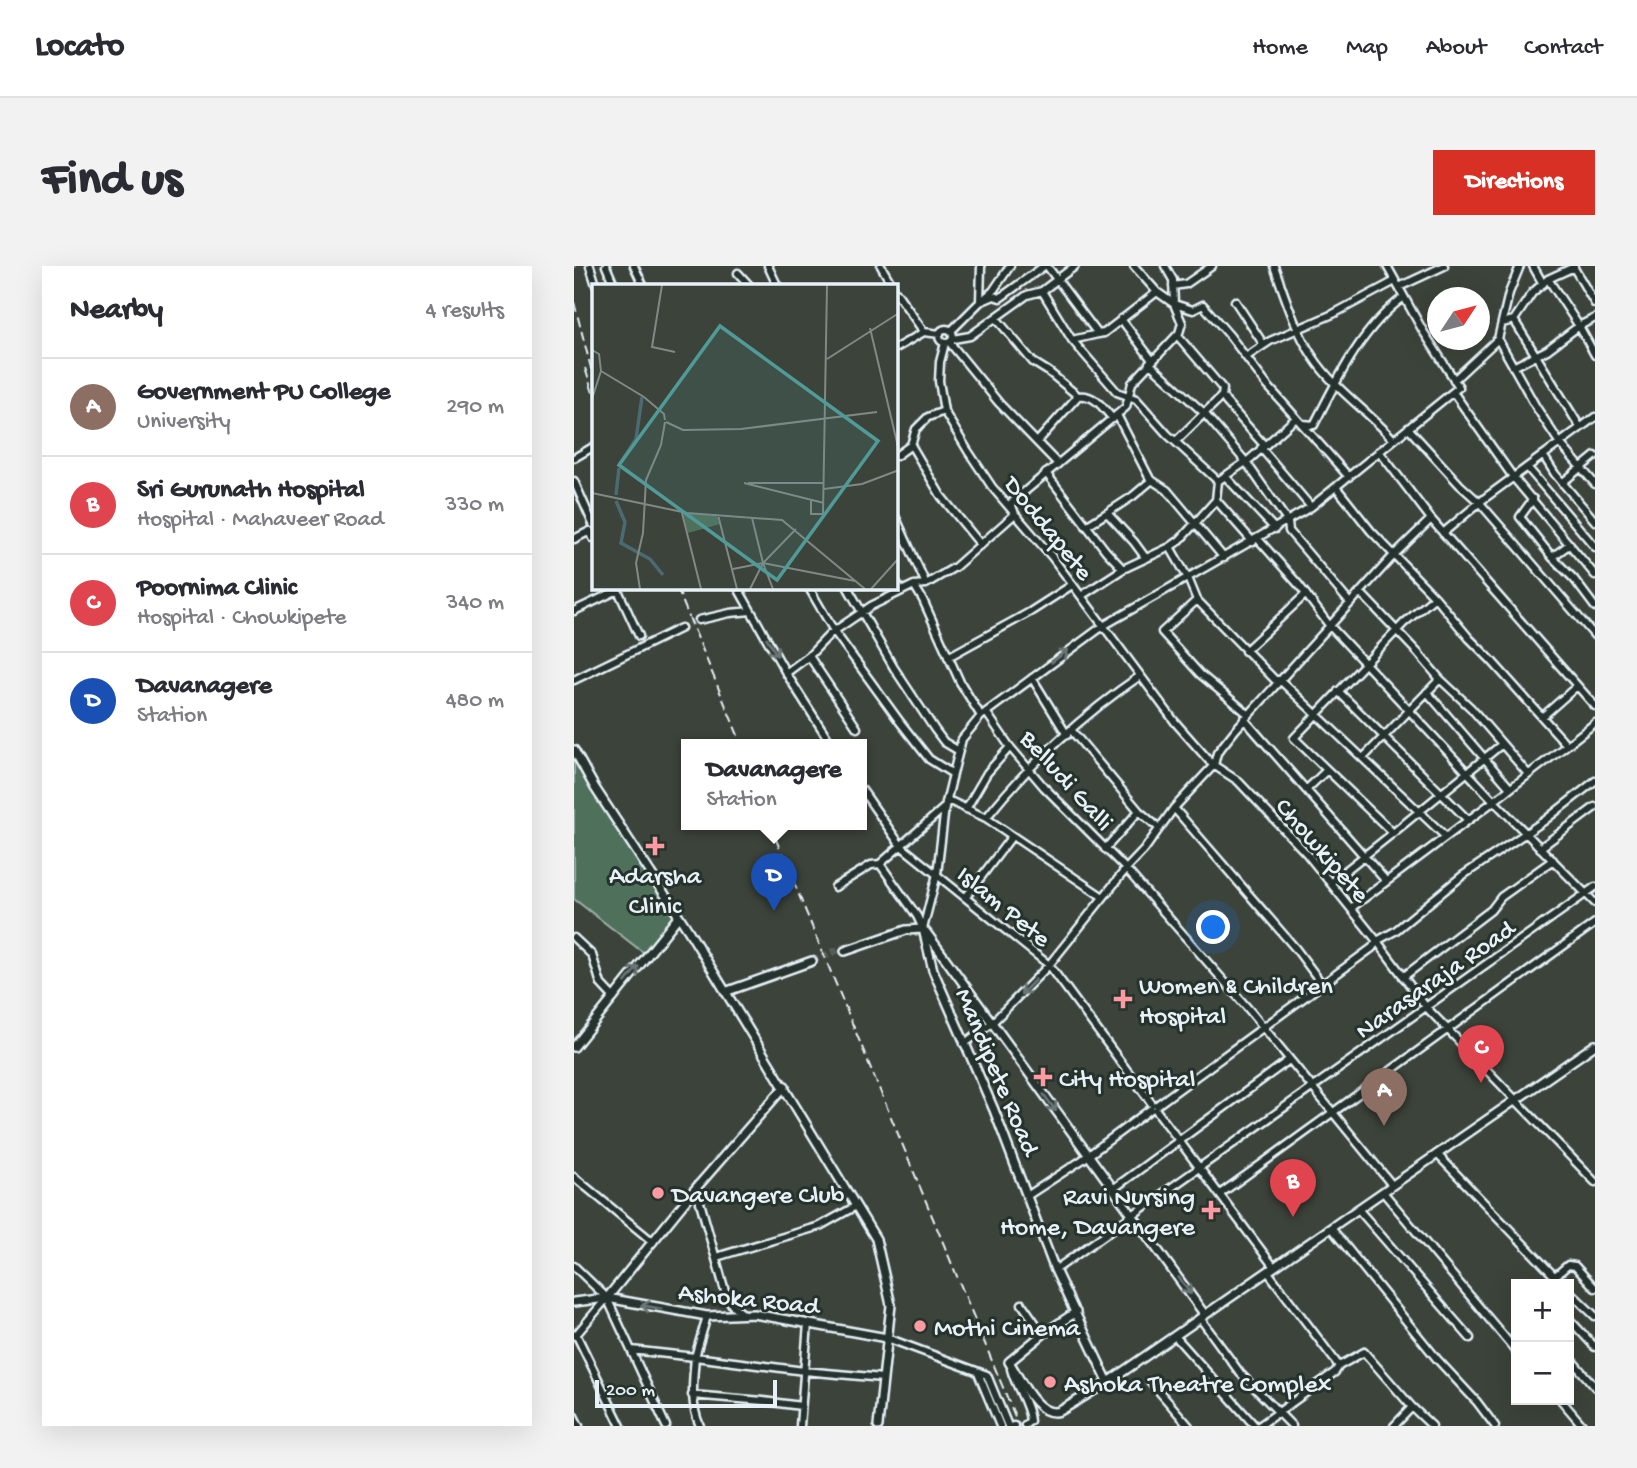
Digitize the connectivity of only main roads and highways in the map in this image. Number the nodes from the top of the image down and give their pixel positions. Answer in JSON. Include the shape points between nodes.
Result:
{"nodes":[{"id":1,"x":574,"y":750,"type":"edge"},
{"id":2,"x":679,"y":916,"type":"junction"},
{"id":3,"x":923,"y":927,"type":"junction"},
{"id":4,"x":845,"y":949,"type":"tunnel mouth"},
{"id":5,"x":812,"y":962,"type":"tunnel mouth"},
{"id":6,"x":726,"y":994,"type":"junction"},
{"id":7,"x":1595,"y":1045,"type":"edge"},
{"id":8,"x":574,"y":1047,"type":"edge"},
{"id":9,"x":785,"y":1086,"type":"junction"},
{"id":10,"x":607,"y":1298,"type":"junction"},
{"id":11,"x":574,"y":1302,"type":"edge"},
{"id":12,"x":1076,"y":1312,"type":"junction"},
{"id":13,"x":1203,"y":1316,"type":"junction"},
{"id":14,"x":887,"y":1338,"type":"junction"},
{"id":15,"x":1108,"y":1382,"type":"junction"},
{"id":16,"x":878,"y":1426,"type":"edge"}],
"edges":[{"from":1,"to":2,"type":"main road"},
{"from":2,"to":6,"type":"main road"},
{"from":8,"to":2,"type":"main road","one_way":true},
{"from":3,"to":4,"type":"main road"},
{"from":3,"to":12,"type":"main road","name":"Mandipete Road","via":[[933,970]]},
{"from":3,"to":13,"type":"main road","one_way":true},
{"from":5,"to":6,"type":"main road"},
{"from":6,"to":9,"type":"main road"},
{"from":7,"to":13,"type":"main road"},
{"from":9,"to":10,"type":"main road"},
{"from":9,"to":14,"type":"main road","via":[[876,1239],[891,1305]]},
{"from":10,"to":11,"type":"main road","name":"Ashoka Road"},
{"from":14,"to":10,"type":"main road","name":"Ashoka Road","one_way":true,"via":[[742,1313],[707,1316]]},
{"from":12,"to":15,"type":"main road","name":"Mandipete Road"},
{"from":12,"to":15,"type":"main road","via":[[1009,1363],[1036,1402],[1052,1413]]},
{"from":13,"to":15,"type":"main road"},
{"from":14,"to":16,"type":"main road"}]}
